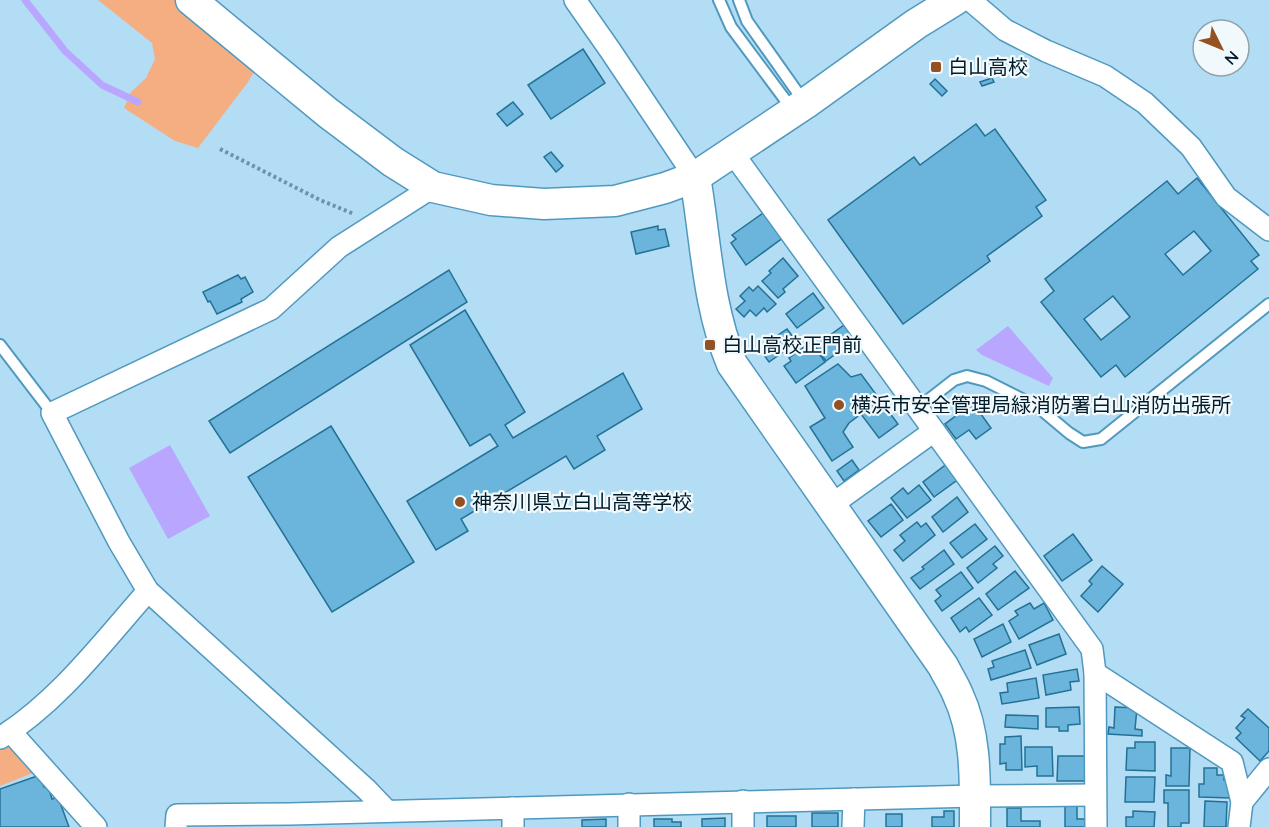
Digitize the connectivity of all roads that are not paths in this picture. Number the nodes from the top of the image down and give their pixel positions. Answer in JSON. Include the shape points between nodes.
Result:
{"nodes":[{"id":1,"x":191,"y":0,"type":"edge"},
{"id":2,"x":575,"y":0,"type":"edge"},
{"id":3,"x":719,"y":0,"type":"edge"},
{"id":4,"x":739,"y":0,"type":"edge"},
{"id":5,"x":955,"y":0,"type":"edge"},
{"id":6,"x":970,"y":0,"type":"edge"},
{"id":7,"x":799,"y":107,"type":"junction"},
{"id":8,"x":732,"y":152,"type":"junction"},
{"id":9,"x":694,"y":177,"type":"junction"},
{"id":10,"x":433,"y":187,"type":"junction"},
{"id":11,"x":1269,"y":230,"type":"edge"},
{"id":12,"x":1269,"y":304,"type":"edge"},
{"id":13,"x":0,"y":345,"type":"edge"},
{"id":14,"x":918,"y":408,"type":"junction"},
{"id":15,"x":52,"y":413,"type":"junction"},
{"id":16,"x":934,"y":430,"type":"junction"},
{"id":17,"x":830,"y":506,"type":"junction"},
{"id":18,"x":148,"y":591,"type":"junction"},
{"id":19,"x":1095,"y":673,"type":"junction"},
{"id":20,"x":5,"y":735,"type":"edge"},
{"id":21,"x":1269,"y":769,"type":"edge"},
{"id":22,"x":1095,"y":795,"type":"junction"},
{"id":23,"x":975,"y":796,"type":"junction"},
{"id":24,"x":854,"y":799,"type":"junction"},
{"id":25,"x":743,"y":801,"type":"junction"},
{"id":26,"x":1242,"y":802,"type":"junction"},
{"id":27,"x":629,"y":804,"type":"junction"},
{"id":28,"x":398,"y":816,"type":"edge"},
{"id":29,"x":513,"y":817,"type":"edge"},
{"id":30,"x":290,"y":820,"type":"edge"},
{"id":31,"x":96,"y":827,"type":"edge"},
{"id":32,"x":176,"y":827,"type":"edge"},
{"id":33,"x":629,"y":827,"type":"edge"},
{"id":34,"x":742,"y":827,"type":"edge"},
{"id":35,"x":854,"y":827,"type":"edge"},
{"id":36,"x":975,"y":827,"type":"edge"},
{"id":37,"x":1096,"y":827,"type":"edge"},
{"id":38,"x":1239,"y":827,"type":"edge"}],
"edges":[{"from":1,"to":10,"type":"street","via":[[328,114]]},
{"from":2,"to":9,"type":"street"},
{"from":3,"to":7,"type":"lane","via":[[731,27]]},
{"from":4,"to":7,"type":"lane","via":[[747,21]]},
{"from":5,"to":7,"type":"street"},
{"from":6,"to":11,"type":"street","via":[[1005,30],[1105,76],[1145,103],[1191,147],[1226,197]]},
{"from":7,"to":8,"type":"street"},
{"from":8,"to":9,"type":"street"},
{"from":8,"to":14,"type":"street"},
{"from":9,"to":10,"type":"street","via":[[615,201],[579,203],[491,200]]},
{"from":9,"to":17,"type":"street","via":[[712,303],[721,338],[732,364]]},
{"from":10,"to":15,"type":"street","via":[[339,247],[271,309]]},
{"from":12,"to":14,"type":"lane","via":[[1101,439],[1083,442],[1038,407],[986,381],[967,376],[954,380]]},
{"from":13,"to":15,"type":"lane"},
{"from":14,"to":16,"type":"street"},
{"from":15,"to":18,"type":"street"},
{"from":16,"to":17,"type":"street"},
{"from":16,"to":19,"type":"street","via":[[1092,649]]},
{"from":17,"to":23,"type":"street","via":[[943,666],[959,696],[969,729]]},
{"from":18,"to":20,"type":"street","via":[[58,692]]},
{"from":18,"to":28,"type":"street"},
{"from":19,"to":22,"type":"street"},
{"from":19,"to":26,"type":"street","via":[[1232,762]]},
{"from":20,"to":31,"type":"street"},
{"from":21,"to":26,"type":"street"},
{"from":22,"to":23,"type":"street"},
{"from":22,"to":37,"type":"street"},
{"from":23,"to":24,"type":"street"},
{"from":23,"to":36,"type":"street"},
{"from":24,"to":25,"type":"street"},
{"from":24,"to":35,"type":"street"},
{"from":25,"to":27,"type":"street"},
{"from":25,"to":34,"type":"street"},
{"from":26,"to":38,"type":"street"},
{"from":27,"to":29,"type":"street"},
{"from":27,"to":33,"type":"street"},
{"from":28,"to":29,"type":"street"},
{"from":28,"to":30,"type":"street"},
{"from":30,"to":32,"type":"street","via":[[177,815]]}]}
